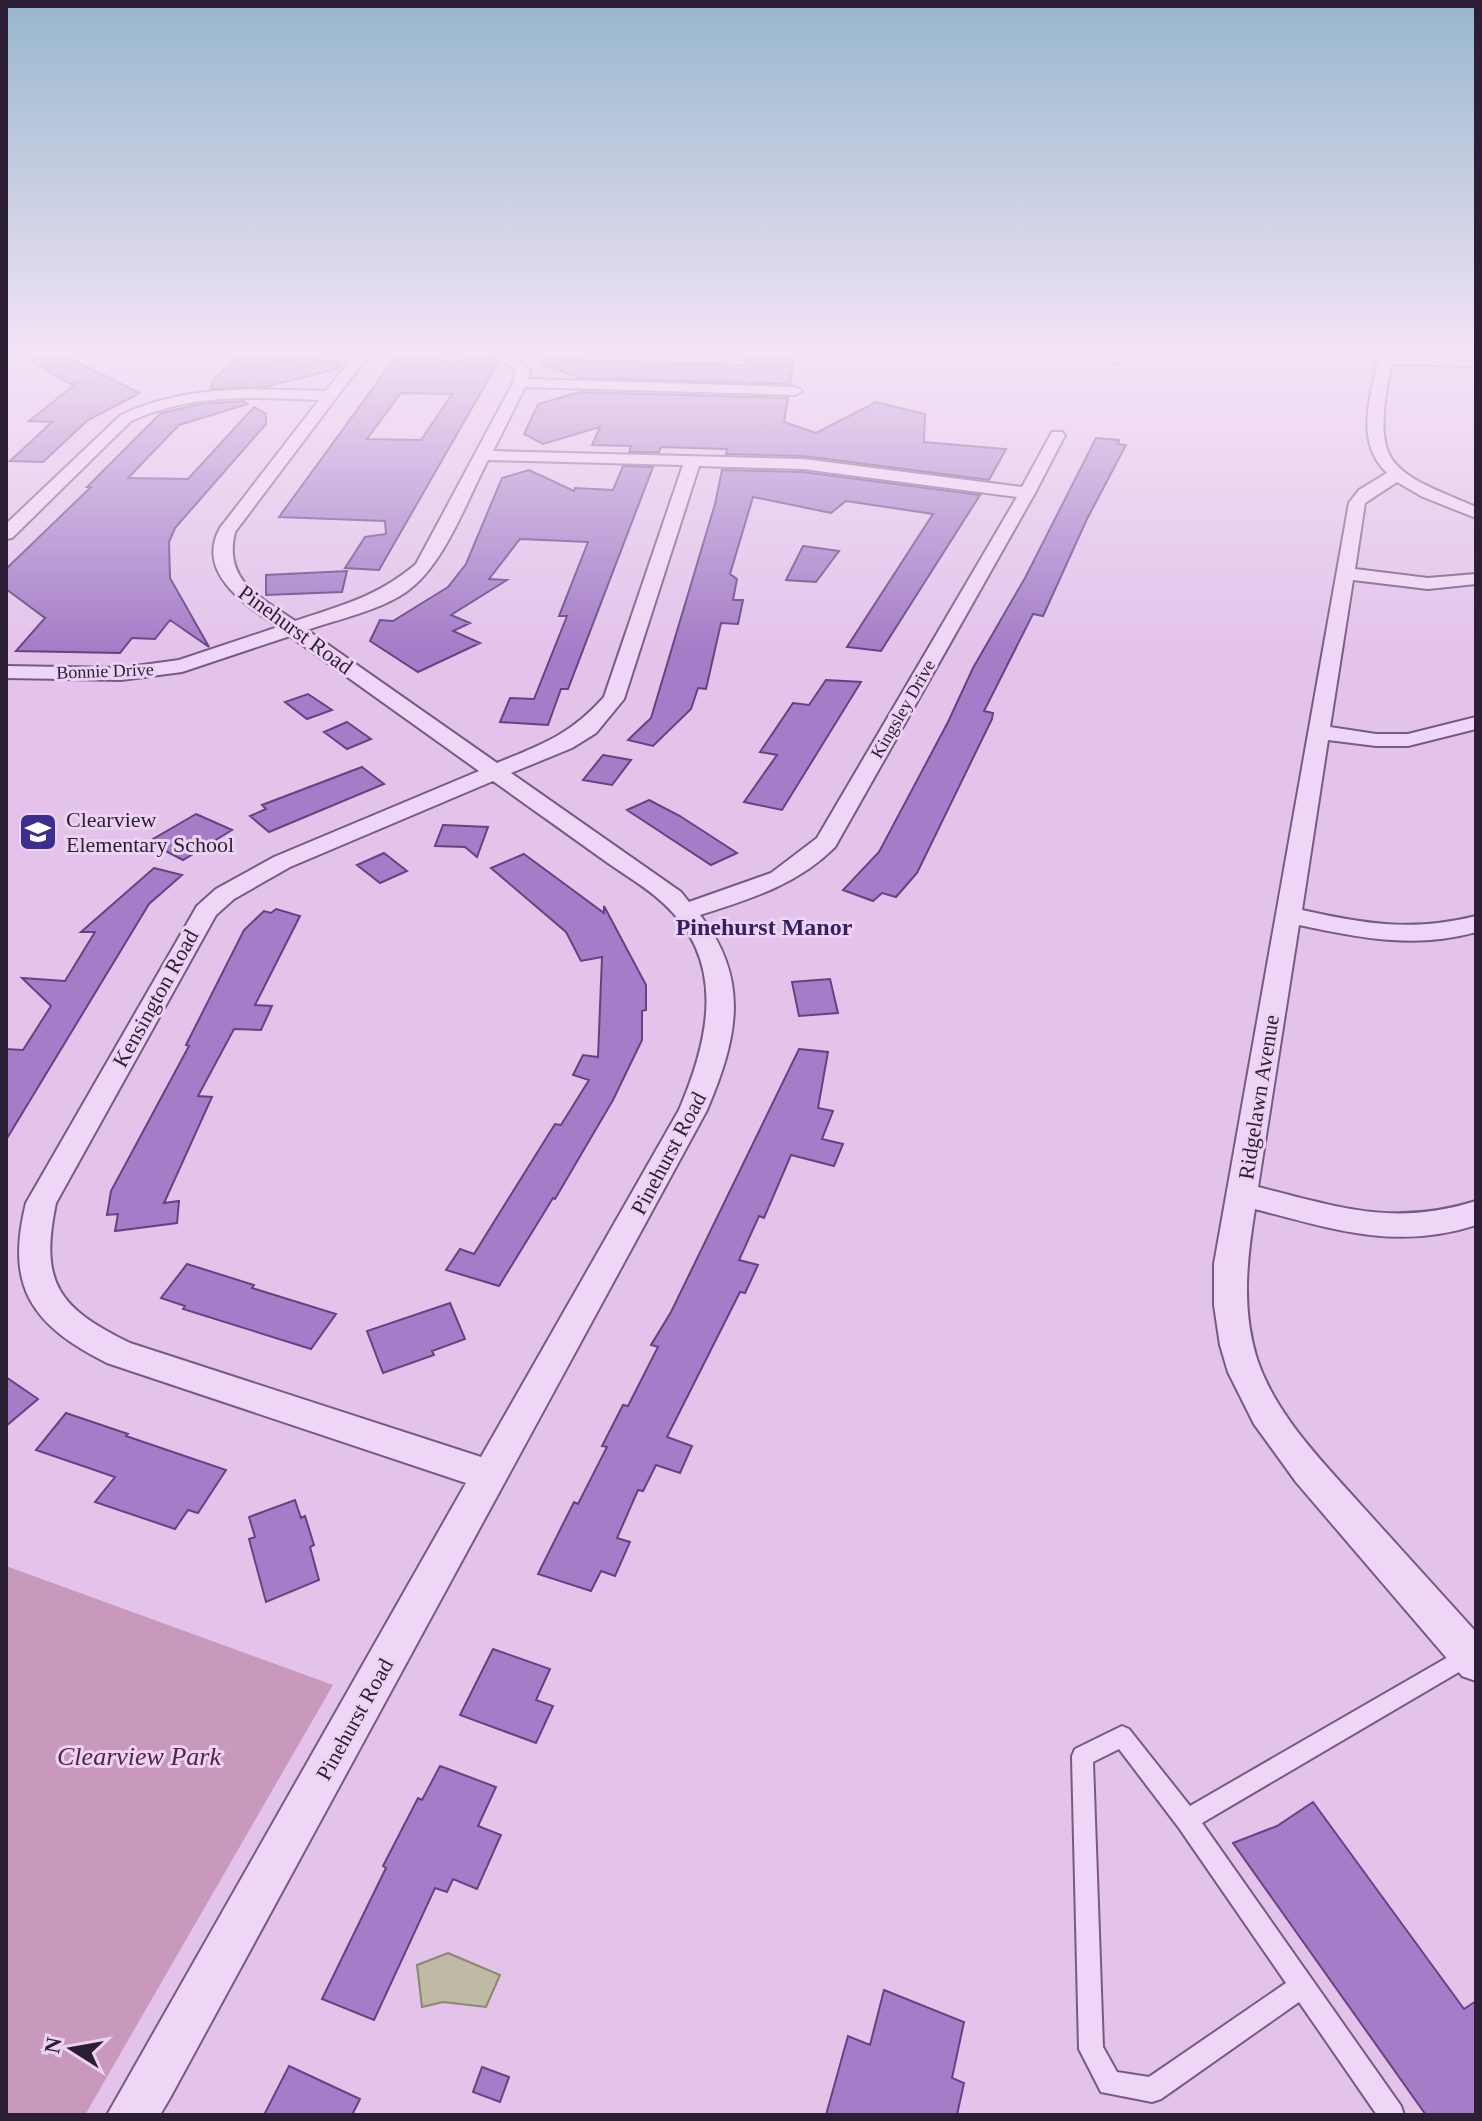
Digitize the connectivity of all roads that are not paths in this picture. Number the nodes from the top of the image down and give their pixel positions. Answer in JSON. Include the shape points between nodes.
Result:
{"nodes":[{"id":1,"x":90,"y":453,"type":"edge"},
{"id":2,"x":286,"y":453,"type":"edge"},
{"id":3,"x":1048,"y":453,"type":"edge"},
{"id":4,"x":1383,"y":453,"type":"edge"},
{"id":5,"x":483,"y":455,"type":"joint"},
{"id":6,"x":693,"y":460,"type":"junction"},
{"id":7,"x":1394,"y":475,"type":"junction"},
{"id":8,"x":1027,"y":493,"type":"junction"},
{"id":9,"x":1474,"y":511,"type":"edge"},
{"id":10,"x":6,"y":534,"type":"edge"},
{"id":11,"x":1346,"y":573,"type":"junction"},
{"id":12,"x":1476,"y":579,"type":"edge"},
{"id":13,"x":293,"y":629,"type":"junction"},
{"id":14,"x":6,"y":672,"type":"edge"},
{"id":15,"x":1476,"y":723,"type":"edge"},
{"id":16,"x":1320,"y":732,"type":"junction"},
{"id":17,"x":496,"y":772,"type":"junction"},
{"id":18,"x":685,"y":911,"type":"junction"},
{"id":19,"x":1289,"y":915,"type":"junction"},
{"id":20,"x":1476,"y":924,"type":"edge"},
{"id":21,"x":1242,"y":1194,"type":"junction"},
{"id":22,"x":1476,"y":1213,"type":"edge"},
{"id":23,"x":489,"y":1475,"type":"junction"},
{"id":24,"x":1473,"y":1658,"type":"edge"},
{"id":25,"x":1187,"y":1820,"type":"junction"},
{"id":26,"x":1303,"y":1985,"type":"junction"},
{"id":27,"x":132,"y":2115,"type":"edge"},
{"id":28,"x":1392,"y":2115,"type":"edge"}],
"edges":[{"from":1,"to":10,"type":"street"},
{"from":2,"to":13,"type":"street","name":"Pinehurst Road","via":[[231,524],[221,548],[231,581]]},
{"from":3,"to":8,"type":"street","name":"Kingsley Drive"},
{"from":4,"to":7,"type":"street"},
{"from":5,"to":6,"type":"street"},
{"from":5,"to":13,"type":"street","name":"Bonnie Drive","via":[[414,578],[383,597]]},
{"from":6,"to":8,"type":"street","via":[[819,465]]},
{"from":6,"to":17,"type":"street","name":"Kensington Road","via":[[614,699],[588,728],[564,743]]},
{"from":7,"to":9,"type":"street"},
{"from":7,"to":11,"type":"street","name":"Ridgelawn Avenue","via":[[1359,497]]},
{"from":8,"to":18,"type":"street","name":"Kingsley Drive","via":[[827,842],[796,871],[772,883]]},
{"from":11,"to":12,"type":"street","via":[[1420,583]]},
{"from":11,"to":16,"type":"street","name":"Ridgelawn Avenue"},
{"from":13,"to":14,"type":"street","name":"Bonnie Drive","via":[[160,670]]},
{"from":13,"to":17,"type":"street","name":"Pinehurst Road"},
{"from":15,"to":16,"type":"street","via":[[1408,740]]},
{"from":16,"to":19,"type":"street","name":"Ridgelawn Avenue"},
{"from":17,"to":18,"type":"street","name":"Pinehurst Road","via":[[656,883]]},
{"from":17,"to":23,"type":"street","name":"Kensington Road","via":[[282,862],[206,911],[41,1203],[32,1250],[34,1272],[50,1307],[92,1341]]},
{"from":18,"to":23,"type":"street","name":"Pinehurst Road","via":[[708,945],[723,994],[713,1068]]},
{"from":19,"to":20,"type":"street","via":[[1395,936],[1448,933]]},
{"from":19,"to":21,"type":"street","name":"Ridgelawn Avenue"},
{"from":21,"to":22,"type":"street","via":[[1390,1228],[1423,1229]]},
{"from":21,"to":24,"type":"street","name":"Ridgelawn Avenue","via":[[1229,1305],[1246,1373],[1270,1420],[1306,1468]]},
{"from":23,"to":27,"type":"street","name":"Pinehurst Road"},
{"from":24,"to":25,"type":"lane"},
{"from":25,"to":26,"type":"lane"},
{"from":25,"to":26,"type":"lane","via":[[1122,1736],[1082,1756],[1091,2049],[1110,2083],[1152,2090]]},
{"from":26,"to":28,"type":"lane"}]}
